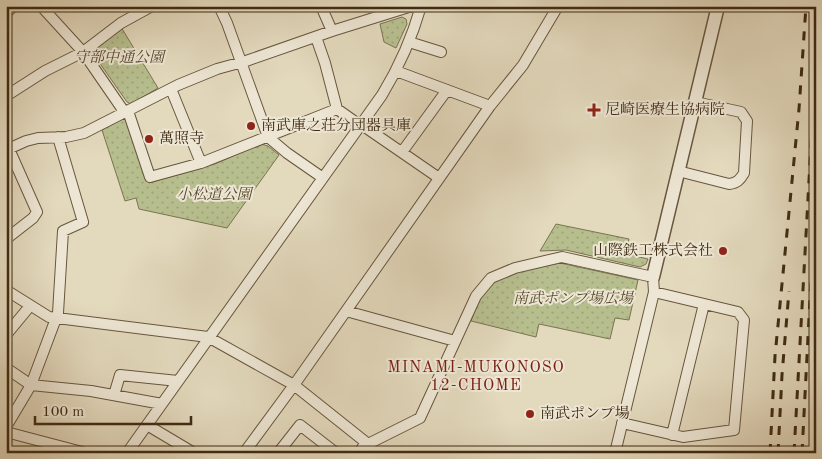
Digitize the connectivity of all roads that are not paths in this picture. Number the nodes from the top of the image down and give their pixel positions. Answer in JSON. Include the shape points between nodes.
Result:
{"nodes":[{"id":1,"x":14,"y":6,"type":"edge"},
{"id":2,"x":42,"y":6,"type":"edge"},
{"id":3,"x":152,"y":6,"type":"edge"},
{"id":4,"x":219,"y":6,"type":"edge"},
{"id":5,"x":321,"y":6,"type":"edge"},
{"id":6,"x":412,"y":6,"type":"edge"},
{"id":7,"x":421,"y":6,"type":"edge"},
{"id":8,"x":558,"y":6,"type":"edge"},
{"id":9,"x":718,"y":6,"type":"edge"},
{"id":10,"x":6,"y":13,"type":"edge"},
{"id":11,"x":332,"y":31,"type":"junction"},
{"id":12,"x":316,"y":37,"type":"junction"},
{"id":13,"x":409,"y":42,"type":"junction"},
{"id":14,"x":83,"y":52,"type":"junction"},
{"id":15,"x":441,"y":52,"type":"dead end"},
{"id":16,"x":240,"y":62,"type":"junction"},
{"id":17,"x":396,"y":72,"type":"junction"},
{"id":18,"x":171,"y":89,"type":"junction"},
{"id":19,"x":447,"y":90,"type":"junction"},
{"id":20,"x":6,"y":96,"type":"edge"},
{"id":21,"x":695,"y":102,"type":"junction"},
{"id":22,"x":490,"y":106,"type":"junction"},
{"id":23,"x":338,"y":109,"type":"junction"},
{"id":24,"x":127,"y":112,"type":"junction"},
{"id":25,"x":362,"y":126,"type":"junction"},
{"id":26,"x":58,"y":137,"type":"junction"},
{"id":27,"x":268,"y":137,"type":"junction"},
{"id":28,"x":7,"y":150,"type":"edge"},
{"id":29,"x":402,"y":152,"type":"junction"},
{"id":30,"x":201,"y":162,"type":"junction"},
{"id":31,"x":678,"y":171,"type":"junction"},
{"id":32,"x":323,"y":178,"type":"junction"},
{"id":33,"x":439,"y":178,"type":"junction"},
{"id":34,"x":6,"y":239,"type":"edge"},
{"id":35,"x":653,"y":277,"type":"junction"},
{"id":36,"x":6,"y":290,"type":"edge"},
{"id":37,"x":654,"y":292,"type":"junction"},
{"id":38,"x":704,"y":304,"type":"junction"},
{"id":39,"x":30,"y":306,"type":"junction"},
{"id":40,"x":346,"y":311,"type":"junction"},
{"id":41,"x":56,"y":319,"type":"junction"},
{"id":42,"x":6,"y":335,"type":"edge"},
{"id":43,"x":208,"y":337,"type":"junction"},
{"id":44,"x":455,"y":341,"type":"junction"},
{"id":45,"x":6,"y":368,"type":"edge"},
{"id":46,"x":178,"y":381,"type":"junction"},
{"id":47,"x":294,"y":385,"type":"junction"},
{"id":48,"x":31,"y":386,"type":"junction"},
{"id":49,"x":114,"y":395,"type":"junction"},
{"id":50,"x":162,"y":404,"type":"junction"},
{"id":51,"x":622,"y":423,"type":"junction"},
{"id":52,"x":147,"y":425,"type":"junction"},
{"id":53,"x":6,"y":427,"type":"edge"},
{"id":54,"x":6,"y":432,"type":"edge"},
{"id":55,"x":672,"y":435,"type":"junction"},
{"id":56,"x":371,"y":449,"type":"edge"},
{"id":57,"x":86,"y":453,"type":"edge"},
{"id":58,"x":127,"y":453,"type":"edge"},
{"id":59,"x":194,"y":453,"type":"edge"},
{"id":60,"x":244,"y":453,"type":"edge"},
{"id":61,"x":278,"y":453,"type":"edge"},
{"id":62,"x":336,"y":453,"type":"edge"},
{"id":63,"x":360,"y":453,"type":"edge"},
{"id":64,"x":615,"y":453,"type":"edge"}],
"edges":[{"from":1,"to":10,"type":"street"},
{"from":2,"to":14,"type":"street"},
{"from":3,"to":14,"type":"street","via":[[121,23]]},
{"from":4,"to":16,"type":"street"},
{"from":5,"to":11,"type":"street"},
{"from":6,"to":11,"type":"street"},
{"from":7,"to":13,"type":"street"},
{"from":8,"to":22,"type":"street","via":[[523,65]]},
{"from":9,"to":21,"type":"street"},
{"from":11,"to":12,"type":"street"},
{"from":12,"to":16,"type":"street"},
{"from":12,"to":23,"type":"street"},
{"from":13,"to":15,"type":"street"},
{"from":13,"to":17,"type":"street"},
{"from":14,"to":20,"type":"street"},
{"from":14,"to":24,"type":"street"},
{"from":16,"to":18,"type":"street"},
{"from":16,"to":27,"type":"street"},
{"from":17,"to":19,"type":"street"},
{"from":17,"to":25,"type":"street"},
{"from":18,"to":24,"type":"street"},
{"from":18,"to":30,"type":"street"},
{"from":19,"to":22,"type":"street"},
{"from":19,"to":29,"type":"street"},
{"from":21,"to":31,"type":"street"},
{"from":21,"to":31,"type":"street","via":[[741,112],[747,121],[744,173],[740,180],[729,184]]},
{"from":22,"to":33,"type":"street"},
{"from":23,"to":25,"type":"street"},
{"from":23,"to":27,"type":"street"},
{"from":24,"to":26,"type":"street","via":[[84,133]]},
{"from":24,"to":30,"type":"street","via":[[150,177]]},
{"from":25,"to":29,"type":"street"},
{"from":25,"to":32,"type":"street"},
{"from":26,"to":28,"type":"street","via":[[38,138]]},
{"from":26,"to":41,"type":"street","via":[[83,222],[64,231]]},
{"from":27,"to":30,"type":"street"},
{"from":27,"to":32,"type":"street"},
{"from":28,"to":34,"type":"street","via":[[37,212]]},
{"from":29,"to":33,"type":"street"},
{"from":31,"to":35,"type":"street"},
{"from":32,"to":43,"type":"street"},
{"from":33,"to":40,"type":"street"},
{"from":35,"to":37,"type":"street"},
{"from":35,"to":44,"type":"street","via":[[562,257],[515,268],[491,278],[482,287]]},
{"from":36,"to":39,"type":"street"},
{"from":37,"to":38,"type":"street"},
{"from":37,"to":51,"type":"street"},
{"from":38,"to":55,"type":"street"},
{"from":38,"to":55,"type":"street","via":[[738,312],[744,320],[734,430],[682,437]]},
{"from":39,"to":41,"type":"street"},
{"from":39,"to":42,"type":"street"},
{"from":40,"to":44,"type":"street"},
{"from":40,"to":47,"type":"street"},
{"from":41,"to":43,"type":"street"},
{"from":41,"to":48,"type":"street"},
{"from":43,"to":46,"type":"street"},
{"from":43,"to":47,"type":"street"},
{"from":44,"to":56,"type":"street","via":[[420,418]]},
{"from":45,"to":48,"type":"street"},
{"from":46,"to":49,"type":"street","via":[[120,375]]},
{"from":46,"to":50,"type":"street"},
{"from":47,"to":56,"type":"street"},
{"from":47,"to":60,"type":"street"},
{"from":48,"to":49,"type":"street"},
{"from":48,"to":53,"type":"street"},
{"from":49,"to":50,"type":"street"},
{"from":50,"to":52,"type":"street"},
{"from":51,"to":55,"type":"street"},
{"from":51,"to":64,"type":"street"},
{"from":52,"to":58,"type":"street"},
{"from":52,"to":59,"type":"street"},
{"from":54,"to":57,"type":"street"},
{"from":56,"to":63,"type":"street","via":[[362,448]]},
{"from":61,"to":62,"type":"street","via":[[300,425]]}]}
